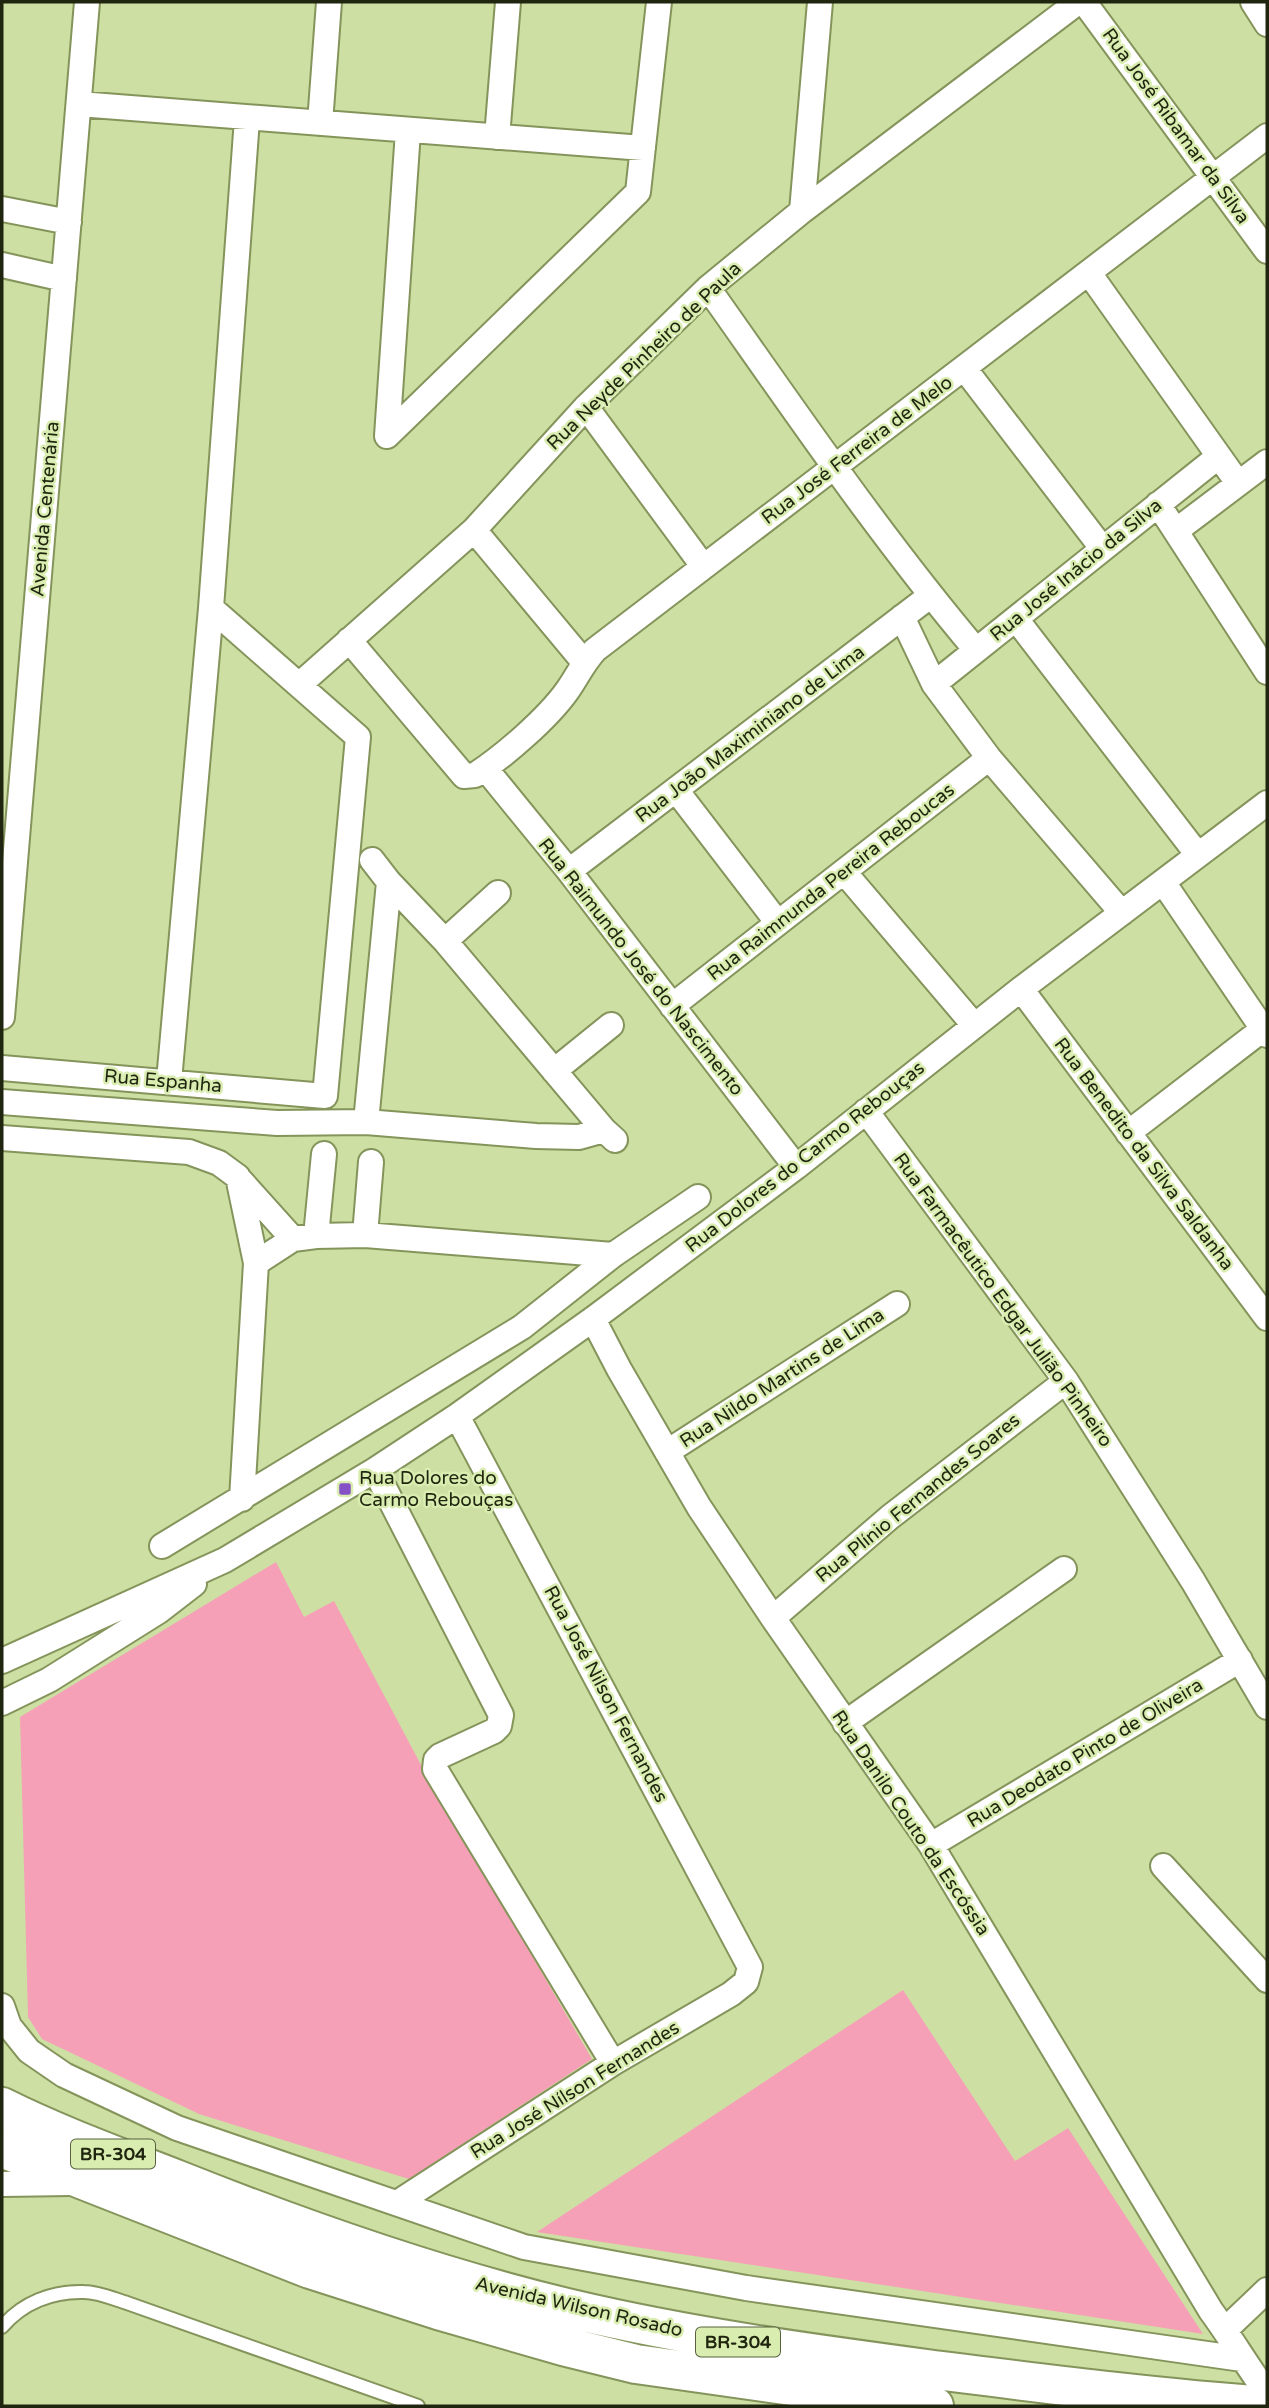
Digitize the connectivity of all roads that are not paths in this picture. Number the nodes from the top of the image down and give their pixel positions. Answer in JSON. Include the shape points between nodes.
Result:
{"nodes":[{"id":1,"x":87,"y":2,"type":"edge"},
{"id":2,"x":329,"y":2,"type":"edge"},
{"id":3,"x":508,"y":2,"type":"edge"},
{"id":4,"x":659,"y":2,"type":"edge"},
{"id":5,"x":820,"y":2,"type":"edge"},
{"id":6,"x":1078,"y":2,"type":"edge"},
{"id":7,"x":1084,"y":2,"type":"edge"},
{"id":8,"x":1253,"y":2,"type":"edge"},
{"id":9,"x":1267,"y":24,"type":"edge"},
{"id":10,"x":79,"y":104,"type":"junction"},
{"id":11,"x":247,"y":119,"type":"junction"},
{"id":12,"x":320,"y":123,"type":"junction"},
{"id":13,"x":408,"y":131,"type":"junction"},
{"id":14,"x":1267,"y":136,"type":"edge"},
{"id":15,"x":497,"y":137,"type":"junction"},
{"id":16,"x":643,"y":148,"type":"junction"},
{"id":17,"x":1213,"y":178,"type":"junction"},
{"id":18,"x":2,"y":209,"type":"edge"},
{"id":19,"x":802,"y":211,"type":"junction"},
{"id":20,"x":69,"y":222,"type":"junction"},
{"id":21,"x":1267,"y":251,"type":"edge"},
{"id":22,"x":2,"y":265,"type":"edge"},
{"id":23,"x":1089,"y":273,"type":"junction"},
{"id":24,"x":64,"y":279,"type":"junction"},
{"id":25,"x":708,"y":288,"type":"junction"},
{"id":26,"x":964,"y":368,"type":"junction"},
{"id":27,"x":586,"y":407,"type":"junction"},
{"id":28,"x":1219,"y":456,"type":"junction"},
{"id":29,"x":1267,"y":462,"type":"edge"},
{"id":30,"x":835,"y":468,"type":"junction"},
{"id":31,"x":1238,"y":483,"type":"junction"},
{"id":32,"x":1158,"y":504,"type":"junction"},
{"id":33,"x":474,"y":530,"type":"junction"},
{"id":34,"x":1177,"y":530,"type":"junction"},
{"id":35,"x":1102,"y":548,"type":"junction"},
{"id":36,"x":704,"y":566,"type":"junction"},
{"id":37,"x":930,"y":596,"type":"junction"},
{"id":38,"x":211,"y":608,"type":"junction"},
{"id":39,"x":902,"y":617,"type":"junction"},
{"id":40,"x":1016,"y":620,"type":"junction"},
{"id":41,"x":349,"y":640,"type":"junction"},
{"id":42,"x":976,"y":650,"type":"junction"},
{"id":43,"x":583,"y":662,"type":"junction"},
{"id":44,"x":1267,"y":672,"type":"edge"},
{"id":45,"x":934,"y":684,"type":"junction"},
{"id":46,"x":299,"y":685,"type":"junction"},
{"id":47,"x":989,"y":758,"type":"junction"},
{"id":48,"x":475,"y":772,"type":"junction"},
{"id":49,"x":676,"y":790,"type":"junction"},
{"id":50,"x":1267,"y":803,"type":"edge"},
{"id":51,"x":1198,"y":855,"type":"junction"},
{"id":52,"x":372,"y":860,"type":"dead end"},
{"id":53,"x":569,"y":871,"type":"junction"},
{"id":54,"x":844,"y":872,"type":"junction"},
{"id":55,"x":389,"y":882,"type":"junction"},
{"id":56,"x":1163,"y":882,"type":"junction"},
{"id":57,"x":498,"y":893,"type":"dead end"},
{"id":58,"x":1122,"y":913,"type":"junction"},
{"id":59,"x":778,"y":923,"type":"junction"},
{"id":60,"x":445,"y":941,"type":"junction"},
{"id":61,"x":1021,"y":989,"type":"junction"},
{"id":62,"x":672,"y":1006,"type":"junction"},
{"id":63,"x":2,"y":1017,"type":"edge"},
{"id":64,"x":611,"y":1025,"type":"dead end"},
{"id":65,"x":974,"y":1025,"type":"junction"},
{"id":66,"x":1266,"y":1030,"type":"edge"},
{"id":67,"x":2,"y":1068,"type":"edge"},
{"id":68,"x":554,"y":1071,"type":"junction"},
{"id":69,"x":169,"y":1081,"type":"junction"},
{"id":70,"x":2,"y":1101,"type":"edge"},
{"id":71,"x":866,"y":1111,"type":"junction"},
{"id":72,"x":148,"y":1112,"type":"junction"},
{"id":73,"x":366,"y":1122,"type":"junction"},
{"id":74,"x":1128,"y":1133,"type":"junction"},
{"id":75,"x":2,"y":1138,"type":"edge"},
{"id":76,"x":144,"y":1149,"type":"junction"},
{"id":77,"x":324,"y":1154,"type":"dead end"},
{"id":78,"x":371,"y":1162,"type":"dead end"},
{"id":79,"x":796,"y":1167,"type":"junction"},
{"id":80,"x":238,"y":1177,"type":"junction"},
{"id":81,"x":698,"y":1197,"type":"dead end"},
{"id":82,"x":365,"y":1236,"type":"junction"},
{"id":83,"x":305,"y":1237,"type":"junction"},
{"id":84,"x":614,"y":1255,"type":"junction"},
{"id":85,"x":257,"y":1263,"type":"junction"},
{"id":86,"x":1263,"y":1303,"type":"edge"},
{"id":87,"x":897,"y":1304,"type":"dead end"},
{"id":88,"x":593,"y":1319,"type":"junction"},
{"id":89,"x":1066,"y":1381,"type":"junction"},
{"id":90,"x":457,"y":1416,"type":"junction"},
{"id":91,"x":667,"y":1452,"type":"junction"},
{"id":92,"x":374,"y":1470,"type":"junction"},
{"id":93,"x":242,"y":1499,"type":"junction"},
{"id":94,"x":162,"y":1546,"type":"dead end"},
{"id":95,"x":225,"y":1560,"type":"junction"},
{"id":96,"x":1064,"y":1569,"type":"dead end"},
{"id":97,"x":773,"y":1618,"type":"junction"},
{"id":98,"x":1240,"y":1660,"type":"junction"},
{"id":99,"x":2,"y":1661,"type":"edge"},
{"id":100,"x":2,"y":1703,"type":"edge"},
{"id":101,"x":1267,"y":1707,"type":"edge"},
{"id":102,"x":845,"y":1723,"type":"junction"},
{"id":103,"x":930,"y":1845,"type":"junction"},
{"id":104,"x":1163,"y":1866,"type":"dead end"},
{"id":105,"x":1264,"y":1970,"type":"edge"},
{"id":106,"x":750,"y":1974,"type":"joint"},
{"id":107,"x":2,"y":2006,"type":"edge"},
{"id":108,"x":613,"y":2063,"type":"junction"},
{"id":109,"x":2,"y":2107,"type":"edge"},
{"id":110,"x":2,"y":2148,"type":"edge"},
{"id":111,"x":88,"y":2183,"type":"junction"},
{"id":112,"x":2,"y":2184,"type":"edge"},
{"id":113,"x":397,"y":2203,"type":"junction"},
{"id":114,"x":1267,"y":2290,"type":"edge"},
{"id":115,"x":2,"y":2327,"type":"edge"},
{"id":116,"x":1226,"y":2330,"type":"junction"},
{"id":117,"x":1242,"y":2359,"type":"junction"},
{"id":118,"x":1267,"y":2393,"type":"edge"},
{"id":119,"x":418,"y":2406,"type":"edge"},
{"id":120,"x":934,"y":2406,"type":"edge"},
{"id":121,"x":1267,"y":2406,"type":"edge"}],
"edges":[{"from":1,"to":10,"type":"street","name":"Avenida Centenária"},
{"from":2,"to":12,"type":"street"},
{"from":3,"to":15,"type":"street"},
{"from":4,"to":16,"type":"street"},
{"from":5,"to":19,"type":"street"},
{"from":6,"to":19,"type":"street","name":"Rua Neyde Pinheiro de Paula"},
{"from":7,"to":17,"type":"street","name":"Rua José Ribamar da Silva"},
{"from":8,"to":9,"type":"street"},
{"from":10,"to":11,"type":"street"},
{"from":10,"to":20,"type":"street","name":"Avenida Centenária"},
{"from":11,"to":12,"type":"street"},
{"from":11,"to":38,"type":"street"},
{"from":12,"to":13,"type":"street"},
{"from":13,"to":15,"type":"street"},
{"from":13,"to":16,"type":"street","via":[[387,436],[638,192]]},
{"from":14,"to":17,"type":"street","name":"Rua José Ferreira de Melo"},
{"from":15,"to":16,"type":"street"},
{"from":17,"to":21,"type":"street","name":"Rua José Ribamar da Silva"},
{"from":17,"to":23,"type":"street","name":"Rua José Ferreira de Melo"},
{"from":18,"to":20,"type":"street"},
{"from":19,"to":25,"type":"street","name":"Rua Neyde Pinheiro de Paula"},
{"from":20,"to":24,"type":"street","name":"Avenida Centenária"},
{"from":22,"to":24,"type":"street"},
{"from":23,"to":26,"type":"street","name":"Rua José Ferreira de Melo"},
{"from":23,"to":28,"type":"street"},
{"from":24,"to":63,"type":"street","name":"Avenida Centenária"},
{"from":25,"to":27,"type":"street","name":"Rua Neyde Pinheiro de Paula"},
{"from":25,"to":30,"type":"street"},
{"from":26,"to":30,"type":"street","name":"Rua José Ferreira de Melo"},
{"from":26,"to":35,"type":"street"},
{"from":27,"to":33,"type":"street","name":"Rua Neyde Pinheiro de Paula"},
{"from":27,"to":36,"type":"street"},
{"from":28,"to":31,"type":"street"},
{"from":28,"to":32,"type":"street","name":"Rua José Inácio da Silva"},
{"from":29,"to":31,"type":"street","name":"Rua José Inácio da Silva"},
{"from":30,"to":36,"type":"street","name":"Rua José Ferreira de Melo"},
{"from":30,"to":37,"type":"street"},
{"from":31,"to":34,"type":"street","name":"Rua José Inácio da Silva"},
{"from":32,"to":34,"type":"street"},
{"from":32,"to":35,"type":"street","name":"Rua José Inácio da Silva"},
{"from":33,"to":41,"type":"street","name":"Rua Neyde Pinheiro de Paula"},
{"from":33,"to":43,"type":"street"},
{"from":34,"to":44,"type":"street"},
{"from":35,"to":40,"type":"street","name":"Rua José Inácio da Silva"},
{"from":36,"to":43,"type":"street","name":"Rua José Ferreira de Melo"},
{"from":37,"to":39,"type":"street","name":"Rua João Maximiniano de Lima"},
{"from":37,"to":42,"type":"street"},
{"from":38,"to":46,"type":"street"},
{"from":38,"to":69,"type":"street"},
{"from":39,"to":45,"type":"street"},
{"from":39,"to":49,"type":"street","name":"Rua João Maximiniano de Lima"},
{"from":40,"to":42,"type":"street","name":"Rua José Inácio da Silva"},
{"from":40,"to":51,"type":"street"},
{"from":41,"to":46,"type":"street","name":"Rua Neyde Pinheiro de Paula"},
{"from":41,"to":48,"type":"street","name":"Rua Raimundo José do Nascimento"},
{"from":42,"to":45,"type":"street","name":"Rua José Inácio da Silva"},
{"from":43,"to":48,"type":"street","name":"Rua José Ferreira de Melo","via":[[548,713]]},
{"from":45,"to":47,"type":"street"},
{"from":46,"to":69,"type":"street","name":"Rua Espanha","via":[[358,737],[324,1096]]},
{"from":47,"to":54,"type":"street","name":"Rua Raimnunda Pereira Reboucas"},
{"from":47,"to":58,"type":"street"},
{"from":48,"to":53,"type":"street","name":"Rua Raimundo José do Nascimento"},
{"from":49,"to":53,"type":"street","name":"Rua João Maximiniano de Lima"},
{"from":49,"to":59,"type":"street"},
{"from":50,"to":51,"type":"street","name":"Rua Dolores do Carmo Rebouças"},
{"from":51,"to":56,"type":"street","name":"Rua Dolores do Carmo Rebouças"},
{"from":52,"to":55,"type":"street"},
{"from":53,"to":62,"type":"street","name":"Rua Raimundo José do Nascimento"},
{"from":54,"to":59,"type":"street","name":"Rua Raimnunda Pereira Reboucas"},
{"from":54,"to":65,"type":"street"},
{"from":55,"to":60,"type":"street"},
{"from":55,"to":73,"type":"street"},
{"from":56,"to":58,"type":"street","name":"Rua Dolores do Carmo Rebouças"},
{"from":56,"to":66,"type":"street"},
{"from":57,"to":60,"type":"street"},
{"from":58,"to":61,"type":"street","name":"Rua Dolores do Carmo Rebouças"},
{"from":59,"to":62,"type":"street","name":"Rua Raimnunda Pereira Reboucas"},
{"from":60,"to":68,"type":"street"},
{"from":61,"to":65,"type":"street","name":"Rua Dolores do Carmo Rebouças"},
{"from":61,"to":74,"type":"street","name":"Rua Benedito da Silva Saldanha"},
{"from":62,"to":79,"type":"street","name":"Rua Raimundo José do Nascimento"},
{"from":64,"to":68,"type":"street"},
{"from":65,"to":71,"type":"street","name":"Rua Dolores do Carmo Rebouças"},
{"from":66,"to":74,"type":"street"},
{"from":67,"to":69,"type":"street","name":"Rua Espanha"},
{"from":68,"to":73,"type":"street","via":[[609,1135],[536,1136]]},
{"from":70,"to":72,"type":"street"},
{"from":71,"to":79,"type":"street","name":"Rua Dolores do Carmo Rebouças"},
{"from":71,"to":89,"type":"street","name":"Rua Farmacêutico Edgar Julião Pinheiro"},
{"from":72,"to":73,"type":"street","via":[[277,1123]]},
{"from":72,"to":76,"type":"street"},
{"from":74,"to":86,"type":"street","name":"Rua Benedito da Silva Saldanha"},
{"from":75,"to":76,"type":"street"},
{"from":76,"to":80,"type":"street","via":[[189,1152],[219,1163]]},
{"from":77,"to":83,"type":"street"},
{"from":78,"to":82,"type":"street"},
{"from":79,"to":88,"type":"street","name":"Rua Dolores do Carmo Rebouças"},
{"from":80,"to":83,"type":"street"},
{"from":80,"to":85,"type":"street"},
{"from":81,"to":84,"type":"street"},
{"from":82,"to":83,"type":"street"},
{"from":82,"to":84,"type":"street"},
{"from":83,"to":85,"type":"street"},
{"from":84,"to":93,"type":"street","via":[[522,1327]]},
{"from":85,"to":93,"type":"street"},
{"from":87,"to":91,"type":"street","name":"Rua Nildo Martins de Lima"},
{"from":88,"to":90,"type":"street","name":"Rua Dolores do Carmo Rebouças"},
{"from":88,"to":91,"type":"street","name":"Rua Danilo Couto da Escóssia"},
{"from":89,"to":97,"type":"street","name":"Rua Plínio Fernandes Soares","via":[[890,1517]]},
{"from":89,"to":98,"type":"street","name":"Rua Farmacêutico Edgar Julião Pinheiro"},
{"from":90,"to":92,"type":"street","name":"Rua Dolores do Carmo Rebouças"},
{"from":90,"to":106,"type":"street","name":"Rua José Nilson Fernandes","via":[[746,1956]]},
{"from":91,"to":97,"type":"street","name":"Rua Danilo Couto da Escóssia"},
{"from":92,"to":95,"type":"street","name":"Rua Dolores do Carmo Rebouças"},
{"from":92,"to":108,"type":"street","via":[[502,1720],[494,1731],[440,1756],[434,1766]]},
{"from":93,"to":94,"type":"street"},
{"from":95,"to":99,"type":"street","name":"Rua Dolores do Carmo Rebouças"},
{"from":95,"to":100,"type":"street","name":"Rua Dolores do Carmo Rebouças","via":[[159,1611],[49,1680]]},
{"from":96,"to":102,"type":"street"},
{"from":97,"to":102,"type":"street","name":"Rua Danilo Couto da Escóssia"},
{"from":98,"to":101,"type":"street","name":"Rua Farmacêutico Edgar Julião Pinheiro"},
{"from":98,"to":103,"type":"street","name":"Rua Deodato Pinto de Oliveira"},
{"from":102,"to":103,"type":"street","name":"Rua Danilo Couto da Escóssia"},
{"from":103,"to":116,"type":"street","name":"Rua Danilo Couto da Escóssia"},
{"from":104,"to":105,"type":"street"},
{"from":106,"to":108,"type":"street","name":"Rua José Nílson Fernandes","via":[[732,1994]]},
{"from":107,"to":113,"type":"street","via":[[9,2026],[29,2050],[64,2076],[177,2128]]},
{"from":108,"to":113,"type":"street","name":"Rua José Nílson Fernandes"},
{"from":109,"to":121,"type":"highway","name":"Avenida Wilson Rosado","number":"BR-304","via":[[225,2199],[401,2263],[570,2309],[773,2349]]},
{"from":110,"to":111,"type":"highway","name":"Avenida Wilson Rosado","number":"BR-304"},
{"from":111,"to":112,"type":"street"},
{"from":111,"to":120,"type":"highway","name":"Avenida Wilson Rosado","number":"BR-304","via":[[310,2269],[563,2346],[659,2368]]},
{"from":113,"to":117,"type":"street","via":[[524,2247],[746,2288]]},
{"from":114,"to":116,"type":"street"},
{"from":115,"to":119,"type":"lane","via":[[14,2312],[49,2295],[86,2292]]},
{"from":116,"to":117,"type":"street","name":"Rua Danilo Couto da Escóssia"},
{"from":117,"to":118,"type":"street","name":"Rua Danilo Couto da Escóssia"}]}
